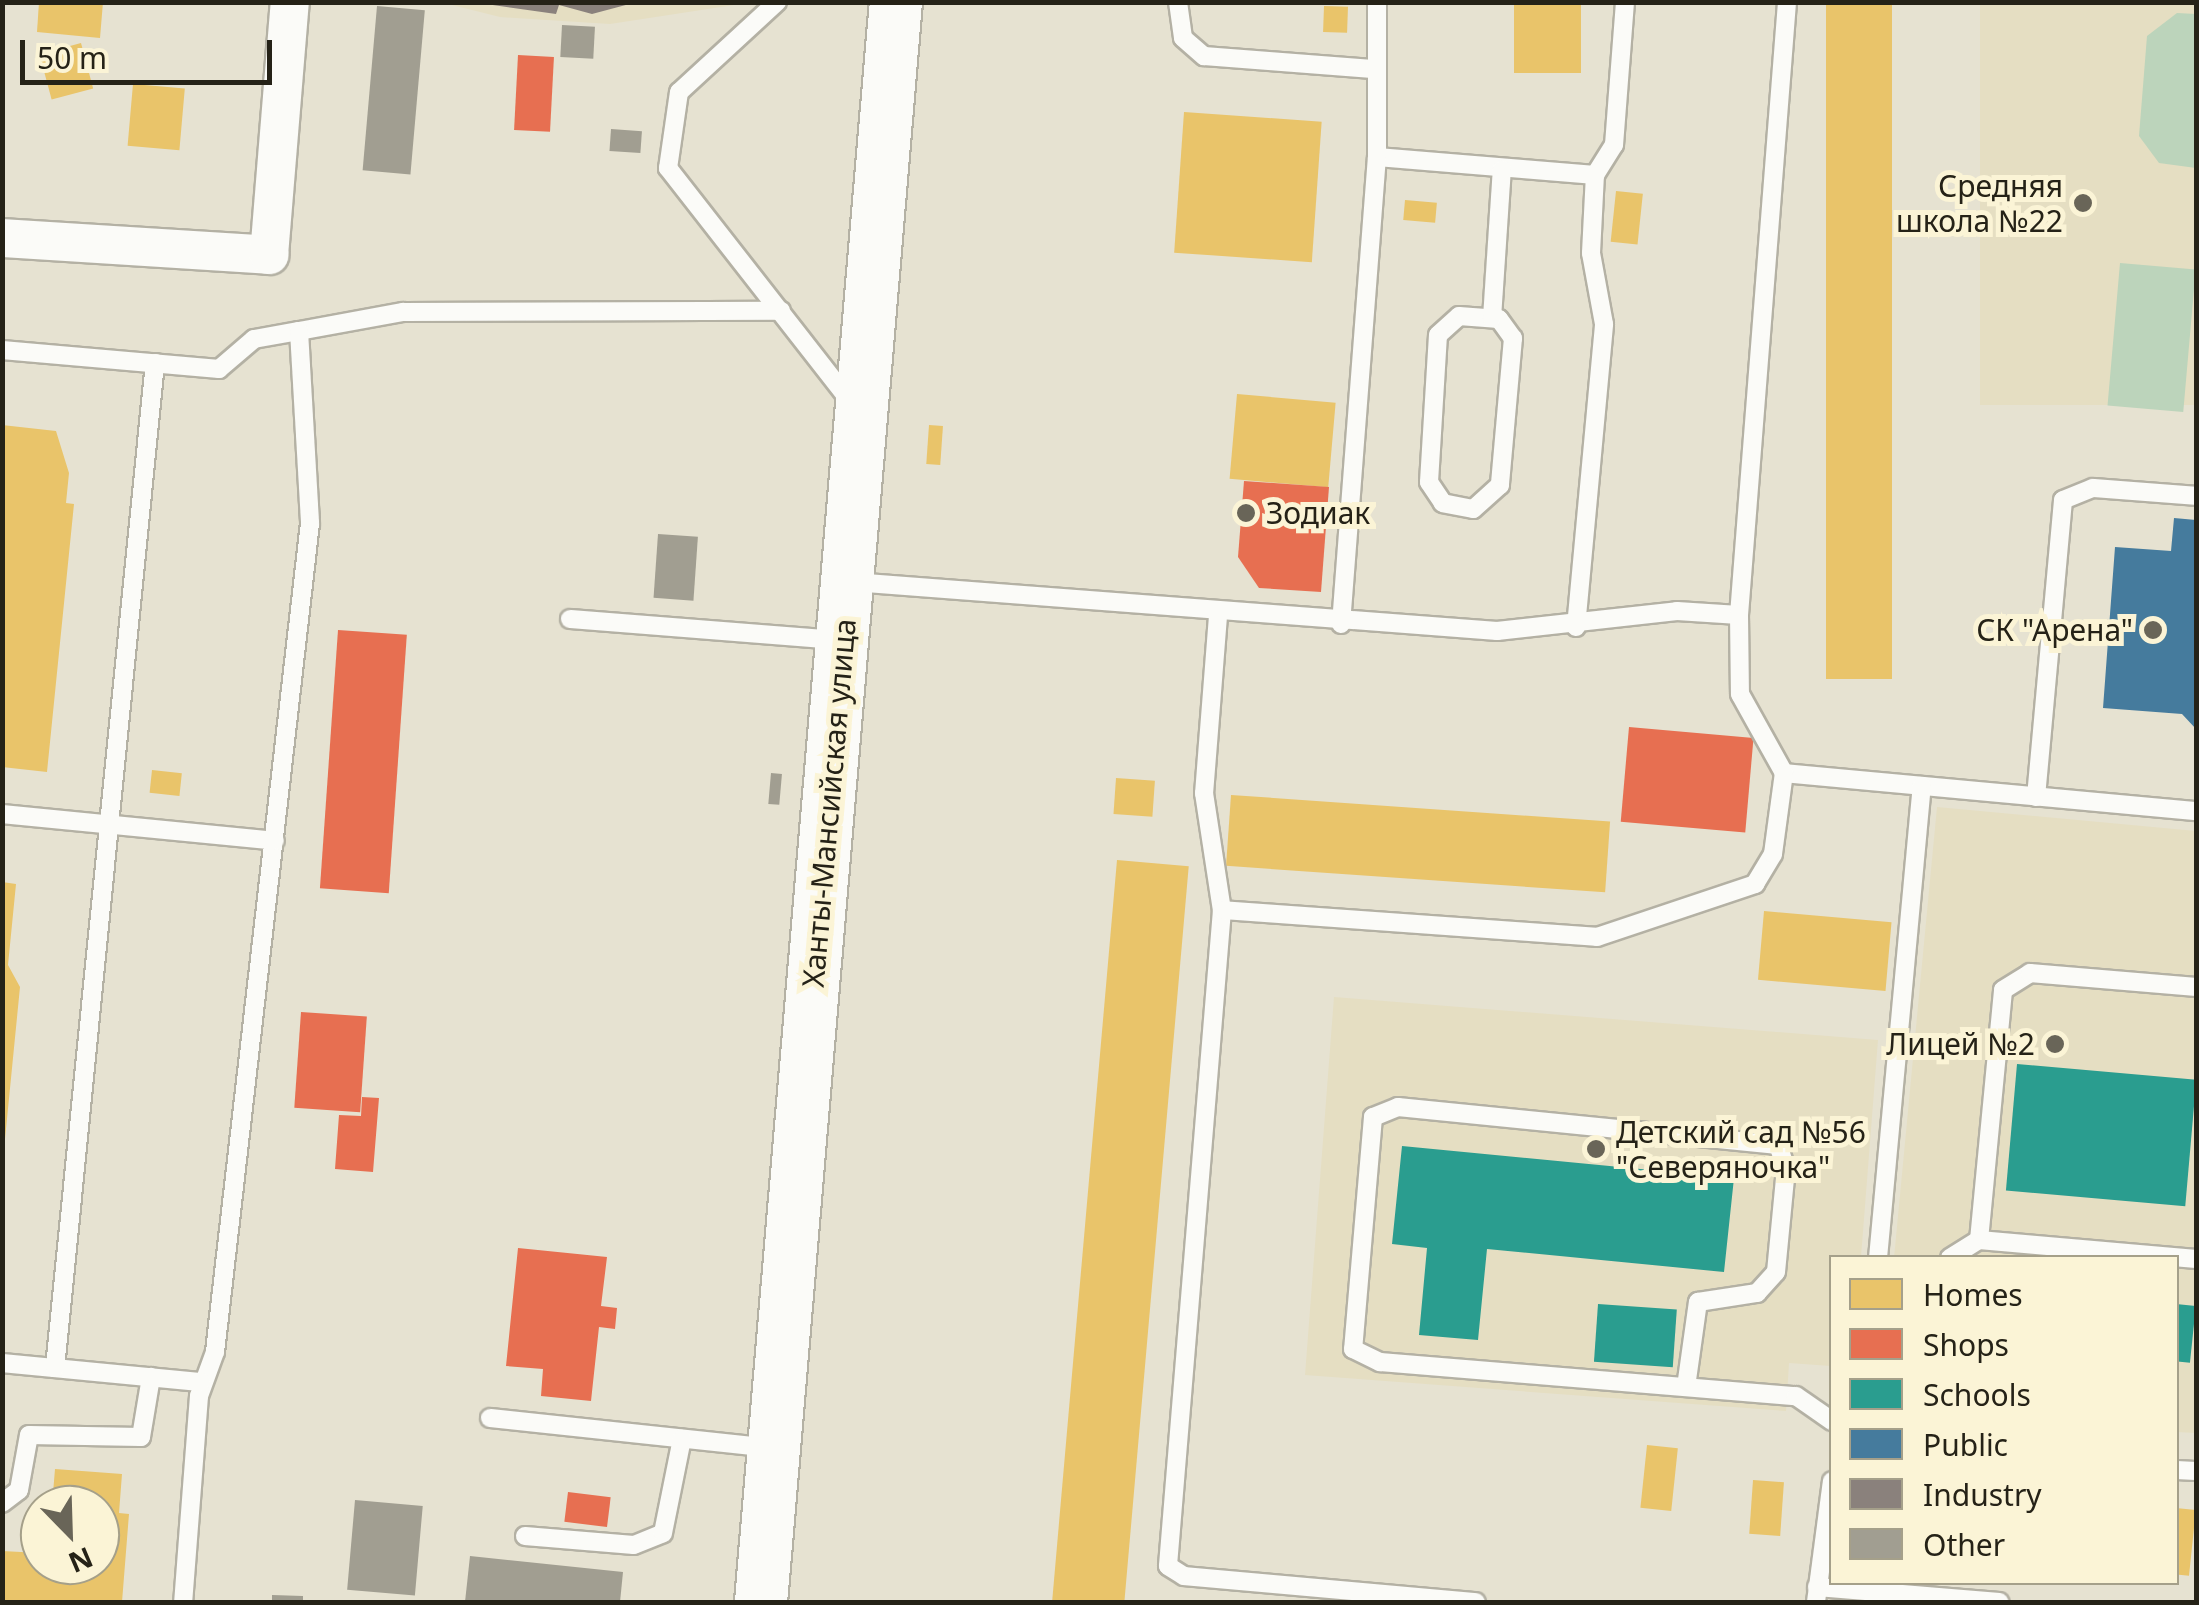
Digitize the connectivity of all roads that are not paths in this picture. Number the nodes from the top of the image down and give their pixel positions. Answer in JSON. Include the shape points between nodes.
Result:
{"nodes":[{"id":1,"x":290,"y":2,"type":"edge"},
{"id":2,"x":778,"y":2,"type":"edge"},
{"id":3,"x":896,"y":2,"type":"edge"},
{"id":4,"x":1178,"y":2,"type":"edge"},
{"id":5,"x":1378,"y":2,"type":"edge"},
{"id":6,"x":1625,"y":2,"type":"edge"},
{"id":7,"x":1787,"y":2,"type":"edge"},
{"id":8,"x":1373,"y":69,"type":"junction"},
{"id":9,"x":1377,"y":158,"type":"junction"},
{"id":10,"x":1502,"y":169,"type":"junction"},
{"id":11,"x":1595,"y":175,"type":"junction"},
{"id":12,"x":2,"y":238,"type":"edge"},
{"id":13,"x":781,"y":311,"type":"junction"},
{"id":14,"x":1492,"y":318,"type":"junction"},
{"id":15,"x":299,"y":331,"type":"junction"},
{"id":16,"x":2,"y":350,"type":"edge"},
{"id":17,"x":155,"y":363,"type":"junction"},
{"id":18,"x":862,"y":416,"type":"junction"},
{"id":19,"x":2196,"y":496,"type":"edge"},
{"id":20,"x":848,"y":581,"type":"junction"},
{"id":21,"x":1740,"y":615,"type":"junction"},
{"id":22,"x":1218,"y":616,"type":"junction"},
{"id":23,"x":570,"y":618,"type":"dead end"},
{"id":24,"x":1340,"y":624,"type":"junction"},
{"id":25,"x":1576,"y":627,"type":"junction"},
{"id":26,"x":843,"y":640,"type":"junction"},
{"id":27,"x":1784,"y":773,"type":"junction"},
{"id":28,"x":1922,"y":786,"type":"junction"},
{"id":29,"x":2036,"y":797,"type":"junction"},
{"id":30,"x":2196,"y":812,"type":"edge"},
{"id":31,"x":2,"y":814,"type":"edge"},
{"id":32,"x":109,"y":825,"type":"junction"},
{"id":33,"x":275,"y":841,"type":"junction"},
{"id":34,"x":1222,"y":910,"type":"junction"},
{"id":35,"x":2196,"y":987,"type":"edge"},
{"id":36,"x":1979,"y":1240,"type":"junction"},
{"id":37,"x":1878,"y":1255,"type":"edge"},
{"id":38,"x":1955,"y":1255,"type":"edge"},
{"id":39,"x":2150,"y":1255,"type":"edge"},
{"id":40,"x":2,"y":1363,"type":"edge"},
{"id":41,"x":55,"y":1368,"type":"junction"},
{"id":42,"x":151,"y":1378,"type":"junction"},
{"id":43,"x":201,"y":1382,"type":"junction"},
{"id":44,"x":1686,"y":1387,"type":"junction"},
{"id":45,"x":490,"y":1418,"type":"dead end"},
{"id":46,"x":1829,"y":1419,"type":"edge"},
{"id":47,"x":682,"y":1439,"type":"junction"},
{"id":48,"x":774,"y":1448,"type":"junction"},
{"id":49,"x":1829,"y":1502,"type":"edge"},
{"id":50,"x":2,"y":1503,"type":"edge"},
{"id":51,"x":525,"y":1536,"type":"dead end"},
{"id":52,"x":1816,"y":1595,"type":"edge"},
{"id":53,"x":183,"y":1602,"type":"edge"},
{"id":54,"x":761,"y":1602,"type":"edge"},
{"id":55,"x":1476,"y":1602,"type":"edge"},
{"id":56,"x":1999,"y":1602,"type":"edge"}],
"edges":[{"from":1,"to":12,"type":"street","via":[[269,256]]},
{"from":2,"to":13,"type":"lane","via":[[679,92],[668,168]]},
{"from":3,"to":18,"type":"main road","name":"Ханты-Мансийская улица"},
{"from":4,"to":8,"type":"lane","via":[[1183,38],[1204,56]]},
{"from":5,"to":8,"type":"lane"},
{"from":6,"to":11,"type":"lane","via":[[1614,145]]},
{"from":7,"to":21,"type":"lane"},
{"from":8,"to":9,"type":"lane"},
{"from":9,"to":10,"type":"lane"},
{"from":9,"to":24,"type":"lane"},
{"from":10,"to":11,"type":"lane"},
{"from":10,"to":14,"type":"lane"},
{"from":11,"to":25,"type":"lane","via":[[1591,253],[1604,324]]},
{"from":13,"to":15,"type":"lane","via":[[403,312]]},
{"from":13,"to":18,"type":"lane"},
{"from":14,"to":14,"type":"lane","via":[[1512,338],[1500,486],[1486,504],[1452,508],[1429,482],[1438,335],[1459,316]]},
{"from":15,"to":17,"type":"lane","via":[[254,339],[219,369]]},
{"from":15,"to":33,"type":"lane","via":[[310,524]]},
{"from":16,"to":17,"type":"lane"},
{"from":17,"to":32,"type":"lane"},
{"from":18,"to":20,"type":"main road","name":"Ханты-Мансийская улица"},
{"from":19,"to":29,"type":"lane","via":[[2093,488],[2063,500]]},
{"from":20,"to":22,"type":"lane"},
{"from":20,"to":26,"type":"main road","name":"Ханты-Мансийская улица"},
{"from":21,"to":25,"type":"lane","via":[[1677,612]]},
{"from":21,"to":27,"type":"lane","via":[[1740,694]]},
{"from":22,"to":24,"type":"lane"},
{"from":22,"to":34,"type":"lane","via":[[1204,793]]},
{"from":23,"to":26,"type":"lane"},
{"from":24,"to":25,"type":"lane"},
{"from":26,"to":48,"type":"main road","name":"Ханты-Мансийская улица"},
{"from":27,"to":28,"type":"lane"},
{"from":27,"to":34,"type":"lane","via":[[1773,854],[1756,884],[1597,937]]},
{"from":28,"to":29,"type":"lane"},
{"from":28,"to":37,"type":"lane"},
{"from":29,"to":30,"type":"lane"},
{"from":31,"to":32,"type":"lane"},
{"from":32,"to":33,"type":"lane"},
{"from":32,"to":41,"type":"lane"},
{"from":33,"to":43,"type":"lane","via":[[262,887],[215,1352]]},
{"from":34,"to":55,"type":"lane","via":[[1168,1566],[1184,1576]]},
{"from":35,"to":36,"type":"lane","via":[[2030,973],[2002,990]]},
{"from":36,"to":38,"type":"lane"},
{"from":36,"to":39,"type":"lane"},
{"from":40,"to":41,"type":"lane"},
{"from":41,"to":42,"type":"lane"},
{"from":42,"to":43,"type":"lane"},
{"from":42,"to":50,"type":"lane","via":[[141,1437],[29,1435],[19,1490]]},
{"from":43,"to":53,"type":"lane"},
{"from":44,"to":44,"type":"lane","via":[[1698,1302],[1757,1293],[1776,1272],[1786,1169],[1778,1146],[1398,1106],[1373,1117],[1353,1349],[1380,1362]]},
{"from":44,"to":46,"type":"lane","via":[[1796,1396]]},
{"from":45,"to":47,"type":"lane"},
{"from":47,"to":48,"type":"lane"},
{"from":47,"to":51,"type":"lane","via":[[663,1533],[634,1545]]},
{"from":48,"to":54,"type":"main road","name":"Ханты-Мансийская улица"},
{"from":49,"to":52,"type":"lane"},
{"from":52,"to":56,"type":"lane"}]}
